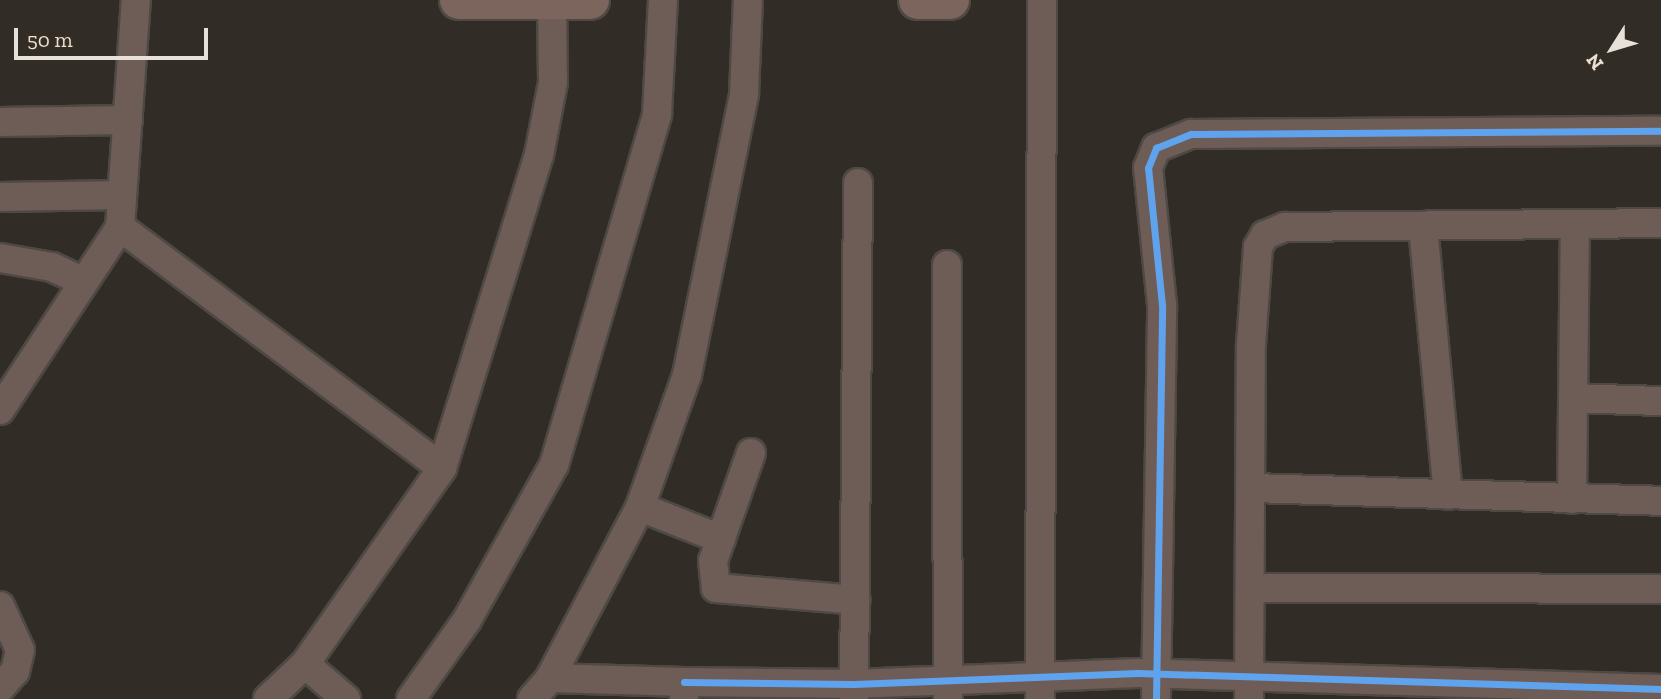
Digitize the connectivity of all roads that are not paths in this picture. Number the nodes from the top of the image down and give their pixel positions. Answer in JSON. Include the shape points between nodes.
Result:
{"nodes":[{"id":1,"x":136,"y":0,"type":"edge"},
{"id":2,"x":458,"y":0,"type":"edge"},
{"id":3,"x":590,"y":0,"type":"edge"},
{"id":4,"x":663,"y":0,"type":"edge"},
{"id":5,"x":748,"y":0,"type":"edge"},
{"id":6,"x":918,"y":0,"type":"edge"},
{"id":7,"x":936,"y":0,"type":"edge"},
{"id":8,"x":950,"y":0,"type":"edge"},
{"id":9,"x":1042,"y":0,"type":"edge"},
{"id":10,"x":552,"y":1,"type":"edge"},
{"id":11,"x":128,"y":120,"type":"junction"},
{"id":12,"x":0,"y":122,"type":"edge"},
{"id":13,"x":1661,"y":131,"type":"edge"},
{"id":14,"x":858,"y":183,"type":"dead end"},
{"id":15,"x":122,"y":195,"type":"junction"},
{"id":16,"x":0,"y":197,"type":"edge"},
{"id":17,"x":1661,"y":223,"type":"edge"},
{"id":18,"x":1575,"y":225,"type":"junction"},
{"id":19,"x":1423,"y":226,"type":"junction"},
{"id":20,"x":120,"y":227,"type":"junction"},
{"id":21,"x":0,"y":258,"type":"edge"},
{"id":22,"x":947,"y":265,"type":"dead end"},
{"id":23,"x":84,"y":282,"type":"junction"},
{"id":24,"x":1573,"y":398,"type":"junction"},
{"id":25,"x":1661,"y":401,"type":"edge"},
{"id":26,"x":0,"y":410,"type":"edge"},
{"id":27,"x":751,"y":453,"type":"dead end"},
{"id":28,"x":442,"y":468,"type":"junction"},
{"id":29,"x":1253,"y":488,"type":"junction"},
{"id":30,"x":1448,"y":495,"type":"junction"},
{"id":31,"x":1572,"y":499,"type":"junction"},
{"id":32,"x":1661,"y":501,"type":"edge"},
{"id":33,"x":639,"y":508,"type":"junction"},
{"id":34,"x":721,"y":539,"type":"junction"},
{"id":35,"x":1250,"y":588,"type":"junction"},
{"id":36,"x":1661,"y":589,"type":"edge"},
{"id":37,"x":855,"y":600,"type":"junction"},
{"id":38,"x":0,"y":606,"type":"edge"},
{"id":39,"x":305,"y":664,"type":"junction"},
{"id":40,"x":1041,"y":687,"type":"edge"},
{"id":41,"x":1157,"y":687,"type":"edge"},
{"id":42,"x":0,"y":688,"type":"edge"},
{"id":43,"x":541,"y":689,"type":"edge"},
{"id":44,"x":1249,"y":689,"type":"edge"},
{"id":45,"x":1661,"y":689,"type":"edge"},
{"id":46,"x":684,"y":690,"type":"edge"},
{"id":47,"x":949,"y":690,"type":"edge"},
{"id":48,"x":854,"y":692,"type":"edge"},
{"id":49,"x":268,"y":699,"type":"edge"},
{"id":50,"x":346,"y":699,"type":"edge"},
{"id":51,"x":411,"y":699,"type":"edge"}],
"edges":[{"from":1,"to":11,"type":"street"},
{"from":2,"to":10,"type":"street"},
{"from":3,"to":10,"type":"street"},
{"from":4,"to":51,"type":"street","via":[[657,114],[554,465],[467,620]]},
{"from":5,"to":33,"type":"street","via":[[744,94],[716,250],[687,375]]},
{"from":6,"to":7,"type":"street"},
{"from":7,"to":8,"type":"street"},
{"from":9,"to":40,"type":"street"},
{"from":10,"to":28,"type":"street","via":[[553,82],[539,155]]},
{"from":11,"to":12,"type":"street"},
{"from":11,"to":15,"type":"street"},
{"from":13,"to":41,"type":"street","via":[[1191,134],[1156,148],[1148,168],[1163,304]]},
{"from":14,"to":37,"type":"street"},
{"from":15,"to":16,"type":"street"},
{"from":15,"to":20,"type":"street"},
{"from":17,"to":18,"type":"street"},
{"from":18,"to":19,"type":"street"},
{"from":18,"to":24,"type":"street"},
{"from":19,"to":29,"type":"street","via":[[1285,227],[1265,234],[1258,247],[1251,345]]},
{"from":19,"to":30,"type":"street"},
{"from":20,"to":23,"type":"street"},
{"from":20,"to":28,"type":"street"},
{"from":21,"to":23,"type":"street","via":[[52,267]]},
{"from":22,"to":47,"type":"street"},
{"from":23,"to":26,"type":"street"},
{"from":24,"to":25,"type":"street"},
{"from":24,"to":31,"type":"street"},
{"from":27,"to":34,"type":"street"},
{"from":28,"to":39,"type":"street"},
{"from":29,"to":30,"type":"street"},
{"from":29,"to":35,"type":"street"},
{"from":30,"to":31,"type":"street"},
{"from":31,"to":32,"type":"street"},
{"from":33,"to":34,"type":"street"},
{"from":33,"to":43,"type":"street"},
{"from":34,"to":37,"type":"street","via":[[713,579],[721,592]]},
{"from":35,"to":36,"type":"street"},
{"from":35,"to":44,"type":"street"},
{"from":37,"to":48,"type":"street"},
{"from":38,"to":42,"type":"street","via":[[20,650],[15,671]]},
{"from":39,"to":49,"type":"street"},
{"from":39,"to":50,"type":"street"},
{"from":40,"to":41,"type":"street"},
{"from":40,"to":47,"type":"street"},
{"from":41,"to":44,"type":"street"},
{"from":43,"to":46,"type":"street"},
{"from":44,"to":45,"type":"street"},
{"from":46,"to":48,"type":"street"},
{"from":47,"to":48,"type":"street"}]}
